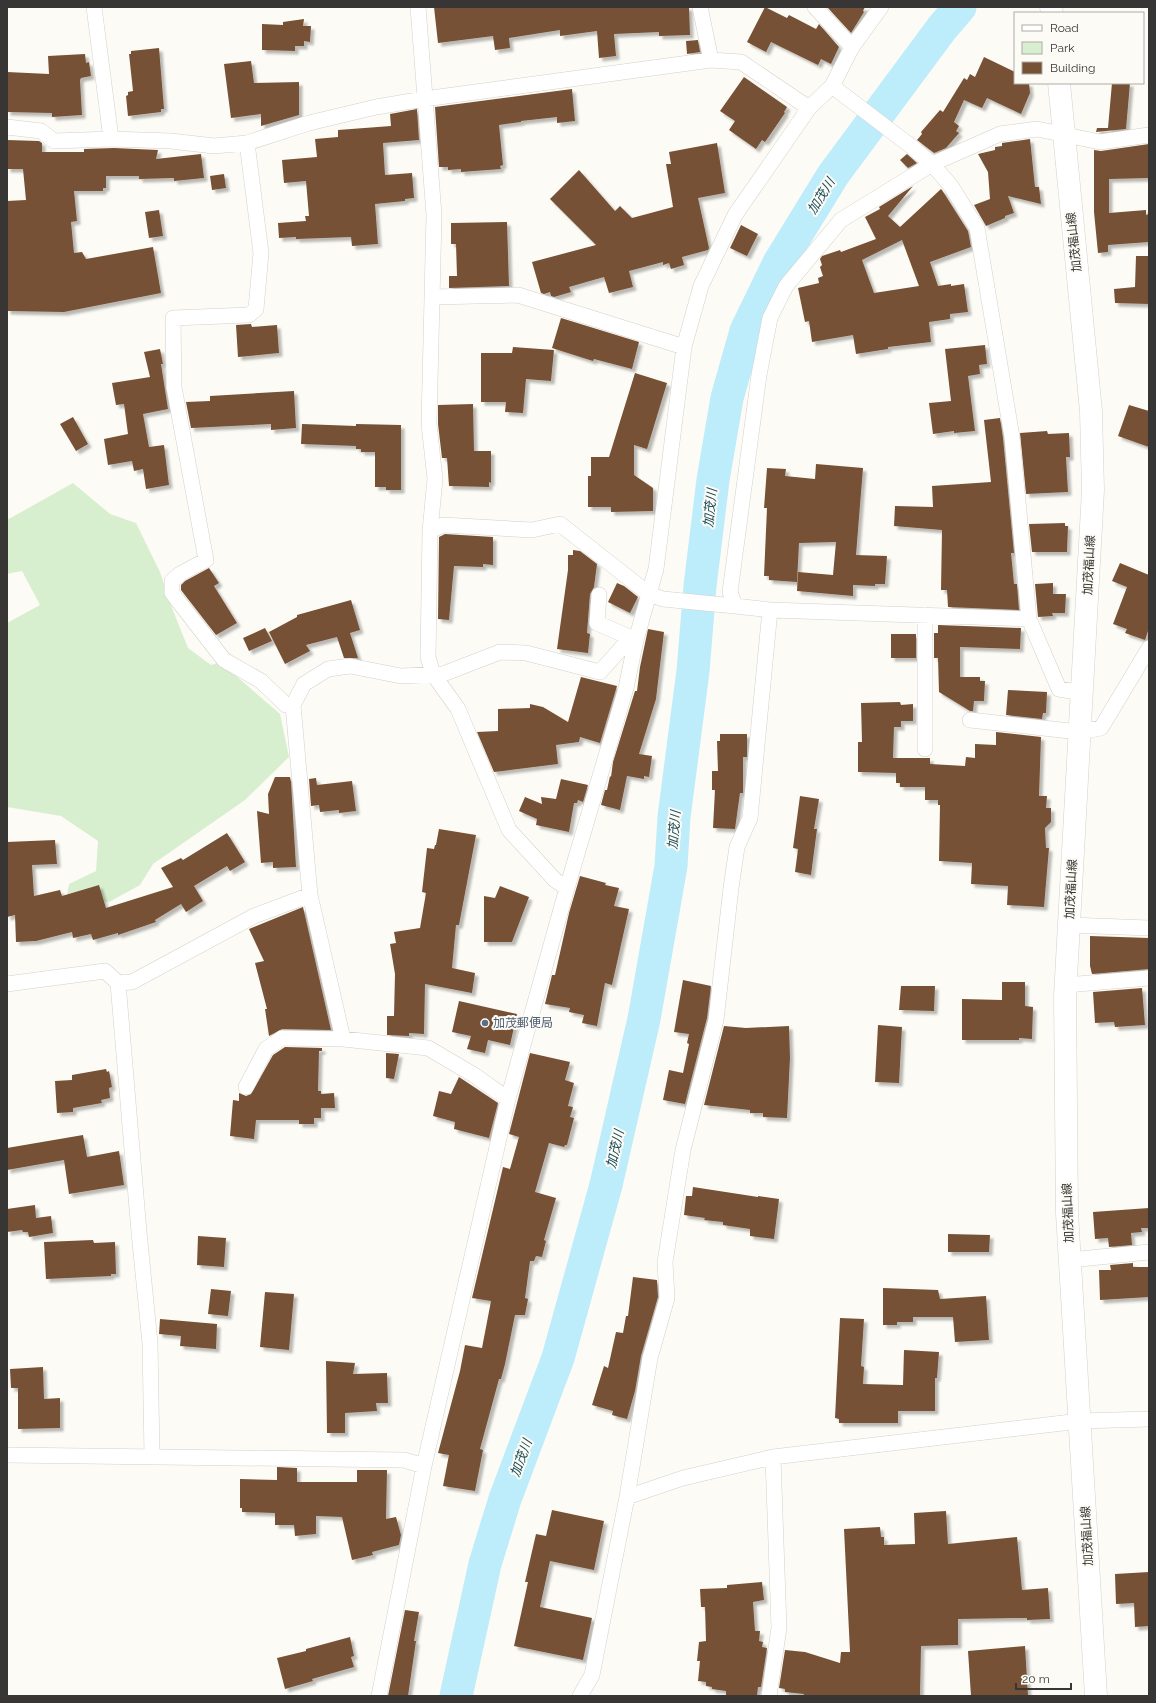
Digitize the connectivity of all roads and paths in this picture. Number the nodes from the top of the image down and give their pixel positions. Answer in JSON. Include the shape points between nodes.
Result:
{"nodes":[{"id":1,"x":94,"y":7,"type":"edge"},
{"id":2,"x":418,"y":7,"type":"edge"},
{"id":3,"x":700,"y":7,"type":"edge"},
{"id":4,"x":815,"y":7,"type":"edge"},
{"id":5,"x":881,"y":7,"type":"edge"},
{"id":6,"x":852,"y":47,"type":"junction"},
{"id":7,"x":711,"y":60,"type":"junction"},
{"id":8,"x":1059,"y":84,"type":"edge"},
{"id":9,"x":832,"y":86,"type":"junction"},
{"id":10,"x":424,"y":99,"type":"junction"},
{"id":11,"x":809,"y":108,"type":"junction"},
{"id":12,"x":7,"y":127,"type":"edge"},
{"id":13,"x":1064,"y":134,"type":"junction"},
{"id":14,"x":1149,"y":135,"type":"edge"},
{"id":15,"x":111,"y":139,"type":"junction"},
{"id":16,"x":247,"y":143,"type":"junction"},
{"id":17,"x":932,"y":164,"type":"junction"},
{"id":18,"x":432,"y":297,"type":"junction"},
{"id":19,"x":684,"y":347,"type":"junction"},
{"id":20,"x":430,"y":531,"type":"junction"},
{"id":21,"x":649,"y":594,"type":"junction"},
{"id":22,"x":598,"y":595,"type":"dead end"},
{"id":23,"x":731,"y":606,"type":"junction"},
{"id":24,"x":770,"y":610,"type":"junction"},
{"id":25,"x":925,"y":615,"type":"junction"},
{"id":26,"x":1029,"y":619,"type":"junction"},
{"id":27,"x":636,"y":640,"type":"junction"},
{"id":28,"x":1149,"y":648,"type":"edge"},
{"id":29,"x":433,"y":674,"type":"junction"},
{"id":30,"x":1082,"y":693,"type":"junction"},
{"id":31,"x":293,"y":705,"type":"junction"},
{"id":32,"x":970,"y":720,"type":"dead end"},
{"id":33,"x":1079,"y":732,"type":"junction"},
{"id":34,"x":925,"y":749,"type":"dead end"},
{"id":35,"x":567,"y":888,"type":"junction"},
{"id":36,"x":310,"y":895,"type":"junction"},
{"id":37,"x":1069,"y":925,"type":"junction"},
{"id":38,"x":1149,"y":928,"type":"edge"},
{"id":39,"x":1149,"y":978,"type":"edge"},
{"id":40,"x":118,"y":983,"type":"junction"},
{"id":41,"x":7,"y":984,"type":"edge"},
{"id":42,"x":1066,"y":985,"type":"junction"},
{"id":43,"x":344,"y":1039,"type":"junction"},
{"id":44,"x":246,"y":1087,"type":"dead end"},
{"id":45,"x":508,"y":1099,"type":"junction"},
{"id":46,"x":1149,"y":1252,"type":"edge"},
{"id":47,"x":1070,"y":1260,"type":"junction"},
{"id":48,"x":1149,"y":1419,"type":"edge"},
{"id":49,"x":1080,"y":1421,"type":"junction"},
{"id":50,"x":7,"y":1455,"type":"edge"},
{"id":51,"x":152,"y":1456,"type":"junction"},
{"id":52,"x":773,"y":1457,"type":"junction"},
{"id":53,"x":424,"y":1466,"type":"junction"},
{"id":54,"x":627,"y":1497,"type":"junction"},
{"id":55,"x":379,"y":1696,"type":"edge"},
{"id":56,"x":580,"y":1696,"type":"edge"},
{"id":57,"x":768,"y":1696,"type":"edge"},
{"id":58,"x":1096,"y":1696,"type":"edge"}],
"edges":[{"from":1,"to":15,"type":"street"},
{"from":2,"to":10,"type":"street"},
{"from":3,"to":7,"type":"street"},
{"from":4,"to":6,"type":"street"},
{"from":5,"to":6,"type":"street"},
{"from":6,"to":9,"type":"street"},
{"from":7,"to":10,"type":"street"},
{"from":7,"to":11,"type":"street","via":[[741,62]]},
{"from":8,"to":13,"type":"main road","name":"加茂福山線"},
{"from":9,"to":11,"type":"street"},
{"from":9,"to":17,"type":"street"},
{"from":10,"to":16,"type":"street","via":[[309,123]]},
{"from":10,"to":18,"type":"street","via":[[434,215]]},
{"from":11,"to":19,"type":"street","via":[[734,215],[700,286]]},
{"from":12,"to":15,"type":"street","via":[[41,131],[54,141]]},
{"from":13,"to":14,"type":"street","via":[[1100,142]]},
{"from":13,"to":17,"type":"street","via":[[1037,129],[1000,134]]},
{"from":13,"to":30,"type":"main road","name":"加茂福山線","via":[[1091,411],[1093,490]]},
{"from":15,"to":16,"type":"street","via":[[171,141],[214,146]]},
{"from":16,"to":31,"type":"street","via":[[261,253],[256,309],[249,315],[173,318],[174,387],[206,560],[172,581],[172,593],[224,660],[261,681],[286,705]]},
{"from":17,"to":23,"type":"street","via":[[840,220],[786,286],[770,318],[759,375],[730,592]]},
{"from":17,"to":26,"type":"street","via":[[951,186],[977,228],[1012,437]]},
{"from":18,"to":19,"type":"street","via":[[518,295]]},
{"from":18,"to":20,"type":"street","via":[[429,424],[435,478]]},
{"from":19,"to":21,"type":"street","via":[[656,569]]},
{"from":20,"to":21,"type":"street","via":[[443,525],[532,530],[560,524]]},
{"from":20,"to":29,"type":"street","via":[[428,657]]},
{"from":21,"to":23,"type":"street","via":[[663,599]]},
{"from":21,"to":27,"type":"street"},
{"from":22,"to":27,"type":"street","via":[[597,623]]},
{"from":23,"to":24,"type":"street"},
{"from":24,"to":25,"type":"street"},
{"from":24,"to":54,"type":"street","via":[[750,818],[737,847],[716,1020],[683,1150],[665,1262],[667,1298],[650,1358]]},
{"from":25,"to":26,"type":"street"},
{"from":25,"to":34,"type":"street"},
{"from":26,"to":30,"type":"street","via":[[1059,689]]},
{"from":27,"to":29,"type":"street","via":[[625,644],[600,672],[526,653],[500,652],[443,674]]},
{"from":27,"to":35,"type":"street","via":[[626,688]]},
{"from":28,"to":33,"type":"street","via":[[1101,728]]},
{"from":29,"to":31,"type":"street","via":[[402,676],[350,666],[328,669],[304,684]]},
{"from":29,"to":35,"type":"street","via":[[458,709],[509,830],[554,880]]},
{"from":30,"to":33,"type":"main road","name":"加茂福山線"},
{"from":31,"to":36,"type":"street"},
{"from":32,"to":33,"type":"street"},
{"from":33,"to":37,"type":"main road","name":"加茂福山線"},
{"from":35,"to":45,"type":"street"},
{"from":36,"to":40,"type":"street","via":[[254,916],[132,982]]},
{"from":36,"to":43,"type":"street"},
{"from":37,"to":38,"type":"street"},
{"from":37,"to":42,"type":"main road","name":"加茂福山線"},
{"from":39,"to":42,"type":"street"},
{"from":40,"to":41,"type":"street","via":[[105,972]]},
{"from":40,"to":51,"type":"street","via":[[138,1232],[150,1343]]},
{"from":42,"to":47,"type":"main road","name":"加茂福山線","via":[[1067,1213]]},
{"from":43,"to":44,"type":"street","via":[[282,1038],[266,1049]]},
{"from":43,"to":45,"type":"street","via":[[428,1048]]},
{"from":45,"to":53,"type":"street"},
{"from":46,"to":47,"type":"street"},
{"from":47,"to":49,"type":"main road","name":"加茂福山線"},
{"from":48,"to":49,"type":"street"},
{"from":49,"to":52,"type":"street"},
{"from":49,"to":58,"type":"main road","name":"加茂福山線"},
{"from":50,"to":51,"type":"street"},
{"from":51,"to":53,"type":"street","via":[[404,1460]]},
{"from":52,"to":54,"type":"street","via":[[684,1478]]},
{"from":52,"to":57,"type":"street","via":[[779,1628]]},
{"from":53,"to":55,"type":"street"},
{"from":54,"to":56,"type":"street","via":[[592,1675]]}]}
